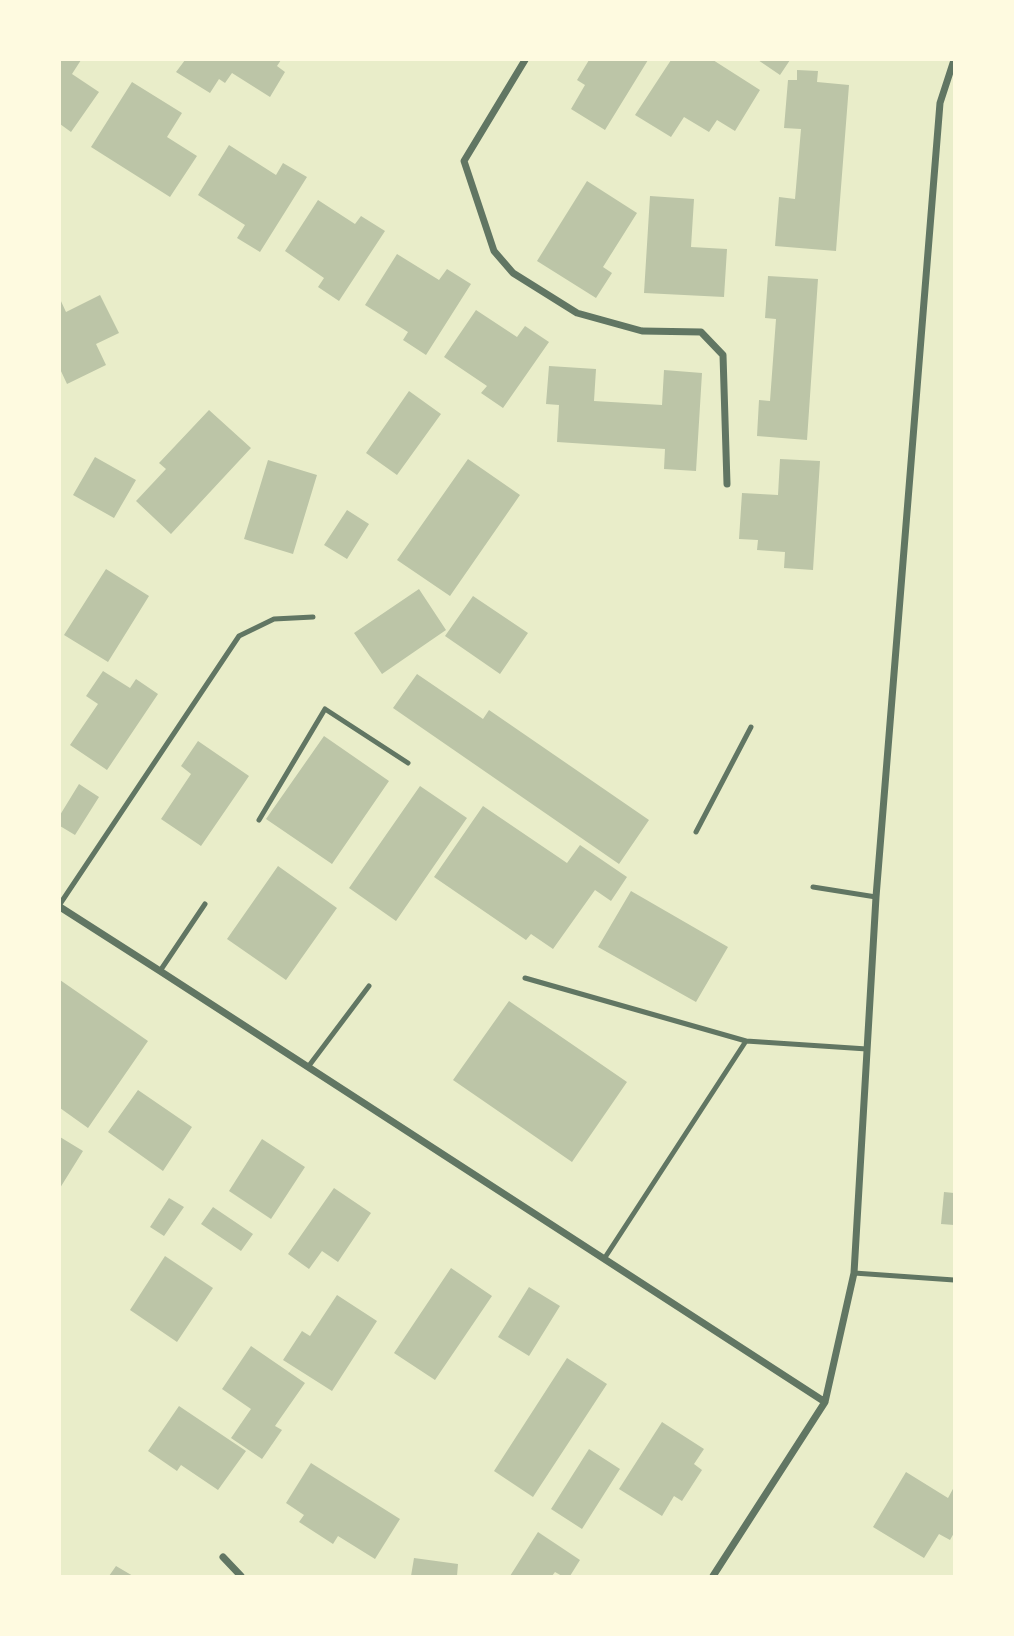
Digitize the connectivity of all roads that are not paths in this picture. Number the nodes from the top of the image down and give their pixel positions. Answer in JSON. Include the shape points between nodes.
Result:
{"nodes":[{"id":1,"x":525,"y":60,"type":"edge"},
{"id":2,"x":954,"y":60,"type":"edge"},
{"id":3,"x":727,"y":484,"type":"dead end"},
{"id":4,"x":313,"y":617,"type":"dead end"},
{"id":5,"x":751,"y":727,"type":"dead end"},
{"id":6,"x":408,"y":763,"type":"dead end"},
{"id":7,"x":259,"y":820,"type":"dead end"},
{"id":8,"x":696,"y":831,"type":"dead end"},
{"id":9,"x":813,"y":887,"type":"dead end"},
{"id":10,"x":876,"y":897,"type":"junction"},
{"id":11,"x":205,"y":904,"type":"dead end"},
{"id":12,"x":60,"y":906,"type":"edge"},
{"id":13,"x":160,"y":971,"type":"junction"},
{"id":14,"x":525,"y":978,"type":"dead end"},
{"id":15,"x":369,"y":986,"type":"dead end"},
{"id":16,"x":746,"y":1041,"type":"junction"},
{"id":17,"x":867,"y":1049,"type":"junction"},
{"id":18,"x":309,"y":1068,"type":"junction"},
{"id":19,"x":604,"y":1259,"type":"junction"},
{"id":20,"x":854,"y":1273,"type":"junction"},
{"id":21,"x":954,"y":1280,"type":"edge"},
{"id":22,"x":825,"y":1402,"type":"junction"},
{"id":23,"x":223,"y":1557,"type":"dead end"},
{"id":24,"x":241,"y":1577,"type":"edge"},
{"id":25,"x":713,"y":1577,"type":"edge"}],
"edges":[{"from":1,"to":3,"type":"street","via":[[464,161],[494,251],[513,273],[577,313],[642,331],[701,332],[723,355]]},
{"from":2,"to":10,"type":"street","via":[[940,103]]},
{"from":4,"to":12,"type":"lane","via":[[274,619],[239,636]]},
{"from":5,"to":8,"type":"lane"},
{"from":6,"to":7,"type":"lane","via":[[325,709]]},
{"from":9,"to":10,"type":"lane"},
{"from":10,"to":17,"type":"street"},
{"from":11,"to":13,"type":"lane"},
{"from":12,"to":13,"type":"street"},
{"from":13,"to":18,"type":"street"},
{"from":14,"to":16,"type":"lane"},
{"from":15,"to":18,"type":"lane"},
{"from":16,"to":17,"type":"lane"},
{"from":16,"to":19,"type":"lane"},
{"from":17,"to":20,"type":"street"},
{"from":18,"to":19,"type":"street"},
{"from":19,"to":22,"type":"street"},
{"from":20,"to":21,"type":"lane"},
{"from":20,"to":22,"type":"street"},
{"from":22,"to":25,"type":"street"},
{"from":23,"to":24,"type":"street"}]}
